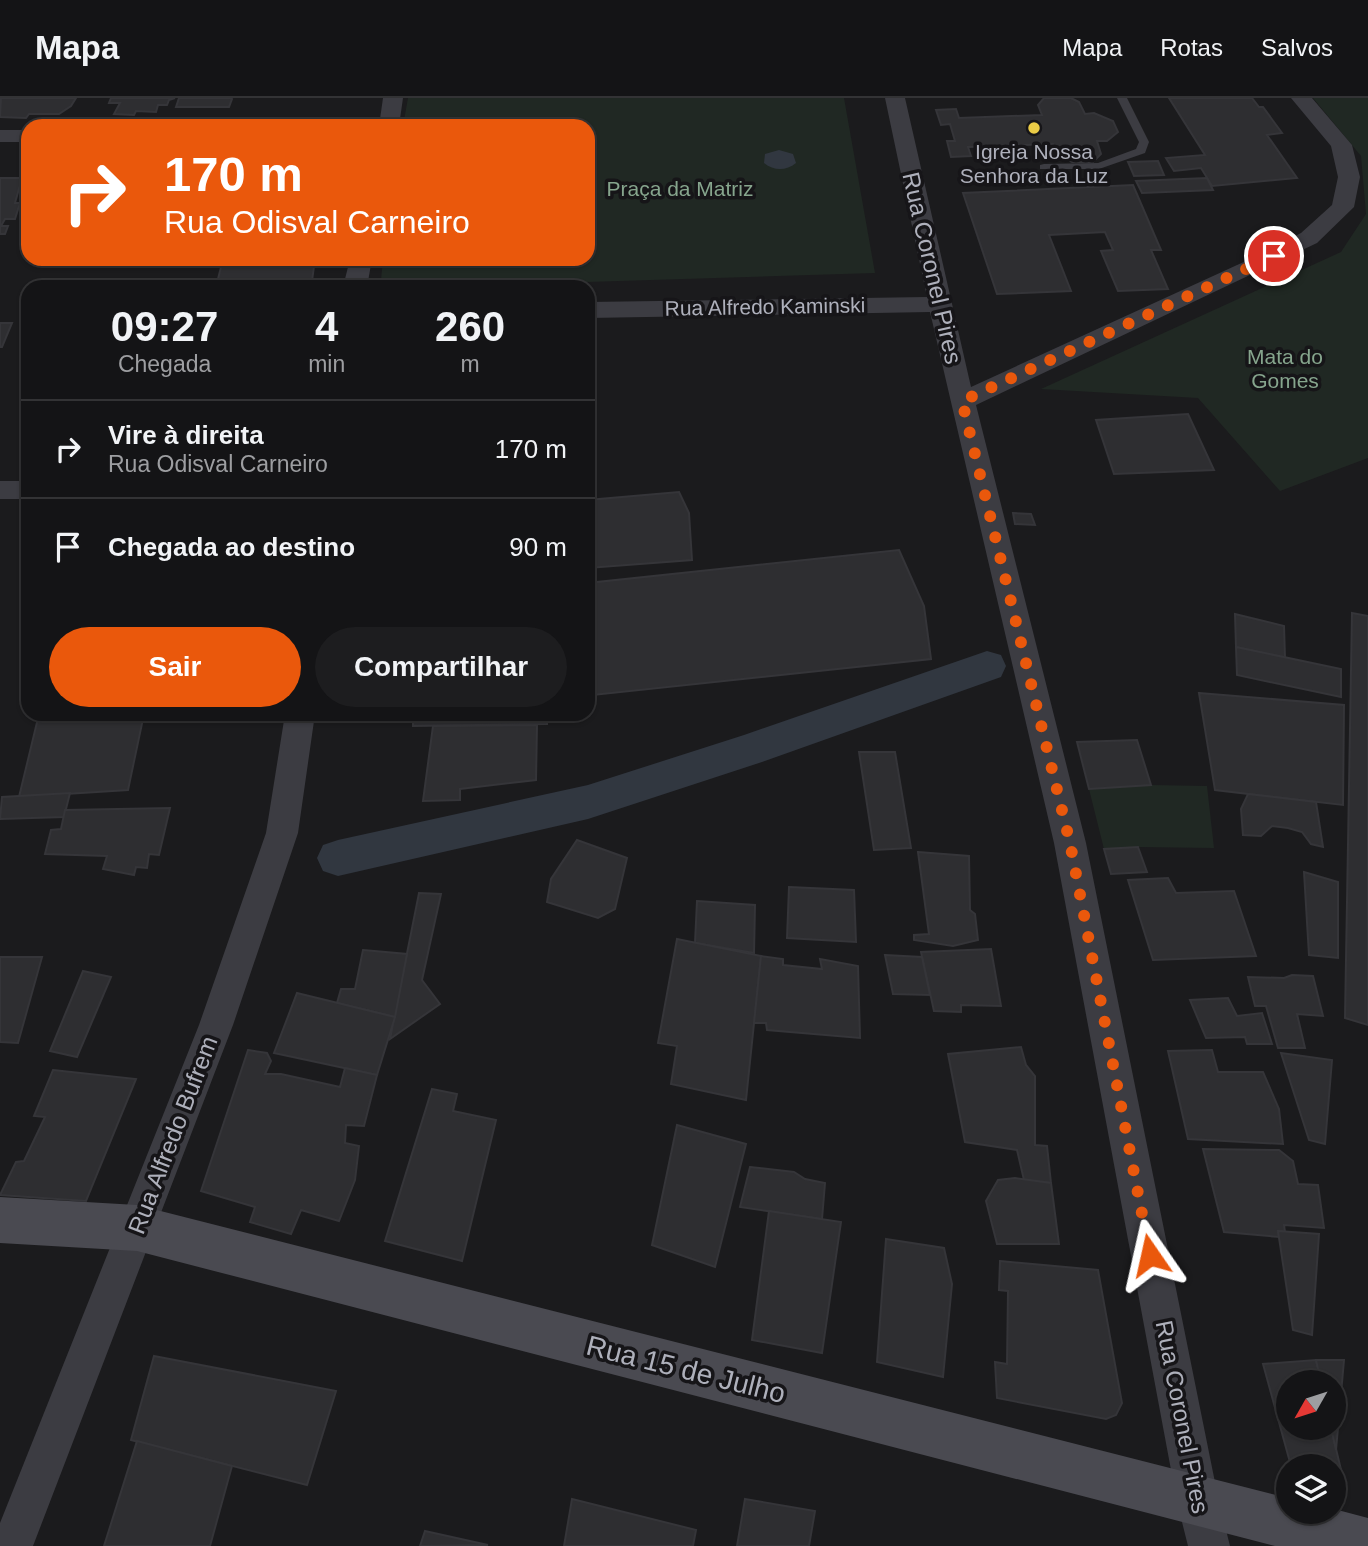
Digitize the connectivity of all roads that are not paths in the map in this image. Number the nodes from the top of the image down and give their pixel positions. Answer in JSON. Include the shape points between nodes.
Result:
{"nodes":[{"id":1,"x":393,"y":98,"type":"edge"},
{"id":2,"x":895,"y":98,"type":"edge"},
{"id":3,"x":1122,"y":98,"type":"edge"},
{"id":4,"x":1301,"y":98,"type":"edge"},
{"id":5,"x":390,"y":119,"type":"edge"},
{"id":6,"x":0,"y":136,"type":"edge"},
{"id":7,"x":21,"y":136,"type":"edge"},
{"id":8,"x":1044,"y":167,"type":"dead end"},
{"id":9,"x":941,"y":304,"type":"junction"},
{"id":10,"x":595,"y":310,"type":"edge"},
{"id":11,"x":962,"y":401,"type":"junction"},
{"id":12,"x":0,"y":490,"type":"edge"},
{"id":13,"x":21,"y":490,"type":"edge"},
{"id":14,"x":299,"y":721,"type":"edge"},
{"id":15,"x":0,"y":1220,"type":"edge"},
{"id":16,"x":137,"y":1228,"type":"junction"},
{"id":17,"x":1203,"y":1524,"type":"edge"},
{"id":18,"x":1368,"y":1544,"type":"edge"},
{"id":19,"x":12,"y":1546,"type":"edge"}],
"edges":[{"from":1,"to":5,"type":"street"},
{"from":2,"to":9,"type":"street","name":"Rua Coronel Pires"},
{"from":3,"to":8,"type":"lane","via":[[1144,142],[1141,151],[1099,166]]},
{"from":4,"to":11,"type":"street","via":[[1341,145],[1349,177],[1343,206],[1309,238]]},
{"from":6,"to":7,"type":"street"},
{"from":9,"to":10,"type":"street","name":"Rua Alfredo Kaminski"},
{"from":9,"to":11,"type":"street","name":"Rua Coronel Pires"},
{"from":11,"to":17,"type":"street","name":"Rua Coronel Pires","via":[[1070,843]]},
{"from":12,"to":13,"type":"street"},
{"from":14,"to":16,"type":"street","name":"Rua Alfredo Bufrem","via":[[282,833],[216,1025]]},
{"from":15,"to":16,"type":"main road","name":"Rua 15 de Julho"},
{"from":16,"to":17,"type":"main road","name":"Rua 15 de Julho"},
{"from":16,"to":19,"type":"street","name":"Rua Alfredo Bufrem"},
{"from":17,"to":18,"type":"main road","name":"Rua 15 de Julho"}]}
